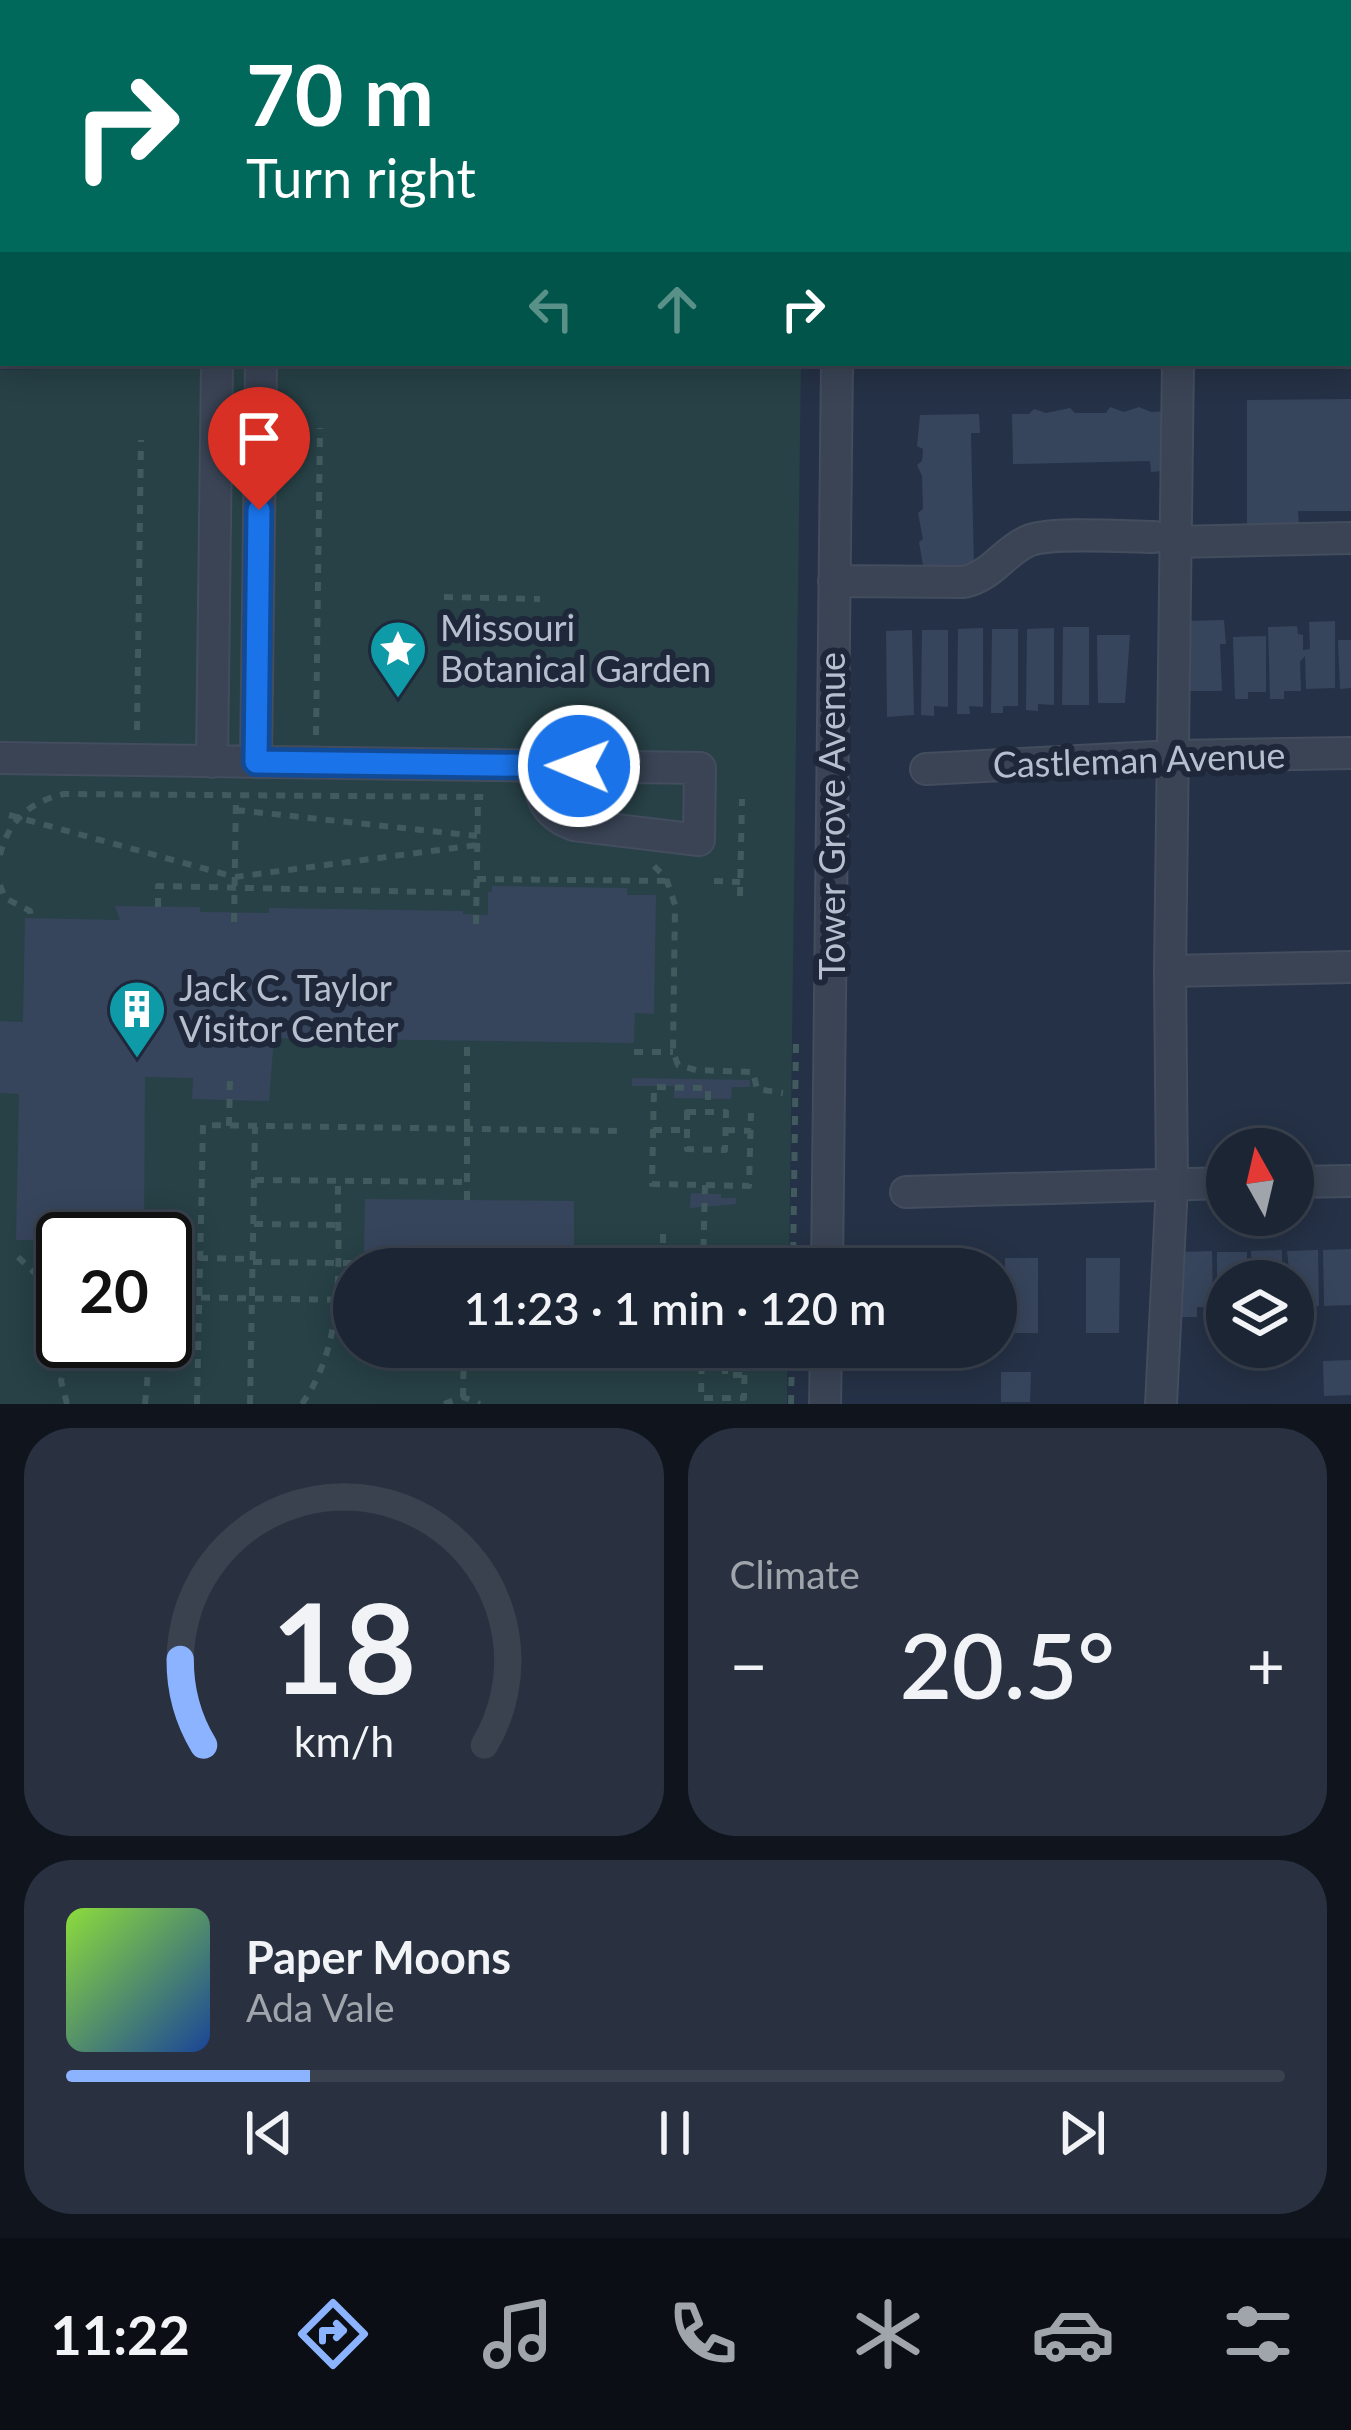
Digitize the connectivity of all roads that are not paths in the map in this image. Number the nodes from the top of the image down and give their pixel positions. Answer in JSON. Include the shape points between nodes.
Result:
{"nodes":[{"id":1,"x":217,"y":366,"type":"edge"},
{"id":2,"x":261,"y":366,"type":"edge"},
{"id":3,"x":837,"y":366,"type":"edge"},
{"id":4,"x":1178,"y":366,"type":"edge"},
{"id":5,"x":1351,"y":538,"type":"edge"},
{"id":6,"x":1165,"y":540,"type":"junction"},
{"id":7,"x":834,"y":581,"type":"junction"},
{"id":8,"x":1351,"y":753,"type":"edge"},
{"id":9,"x":1174,"y":756,"type":"junction"},
{"id":10,"x":212,"y":762,"type":"junction"},
{"id":11,"x":256,"y":762,"type":"junction"},
{"id":12,"x":539,"y":766,"type":"junction"},
{"id":13,"x":926,"y":769,"type":"dead end"},
{"id":14,"x":8,"y":788,"type":"edge"},
{"id":15,"x":1351,"y":967,"type":"edge"},
{"id":16,"x":1170,"y":971,"type":"junction"},
{"id":17,"x":1351,"y":1180,"type":"edge"},
{"id":18,"x":1314,"y":1181,"type":"edge"},
{"id":19,"x":1206,"y":1184,"type":"edge"},
{"id":20,"x":1172,"y":1185,"type":"junction"},
{"id":21,"x":906,"y":1192,"type":"dead end"},
{"id":22,"x":827,"y":1248,"type":"edge"},
{"id":23,"x":826,"y":1368,"type":"edge"},
{"id":24,"x":825,"y":1404,"type":"edge"},
{"id":25,"x":1161,"y":1404,"type":"edge"}],
"edges":[{"from":1,"to":10,"type":"street"},
{"from":2,"to":11,"type":"street"},
{"from":3,"to":7,"type":"street","name":"Tower Grove Avenue"},
{"from":4,"to":6,"type":"street"},
{"from":5,"to":6,"type":"street"},
{"from":6,"to":7,"type":"street","via":[[1036,538],[980,579]]},
{"from":6,"to":9,"type":"street"},
{"from":7,"to":22,"type":"street","name":"Tower Grove Avenue"},
{"from":8,"to":9,"type":"street","name":"Castleman Avenue"},
{"from":9,"to":13,"type":"street","name":"Castleman Avenue"},
{"from":9,"to":16,"type":"street"},
{"from":10,"to":11,"type":"street"},
{"from":10,"to":14,"type":"street"},
{"from":11,"to":12,"type":"street"},
{"from":12,"to":12,"type":"street","via":[[542,799],[560,820],[699,840],[700,768]]},
{"from":15,"to":16,"type":"street"},
{"from":16,"to":20,"type":"street"},
{"from":17,"to":18,"type":"street"},
{"from":19,"to":20,"type":"street"},
{"from":20,"to":21,"type":"street"},
{"from":20,"to":25,"type":"street"},
{"from":23,"to":24,"type":"street"}]}
